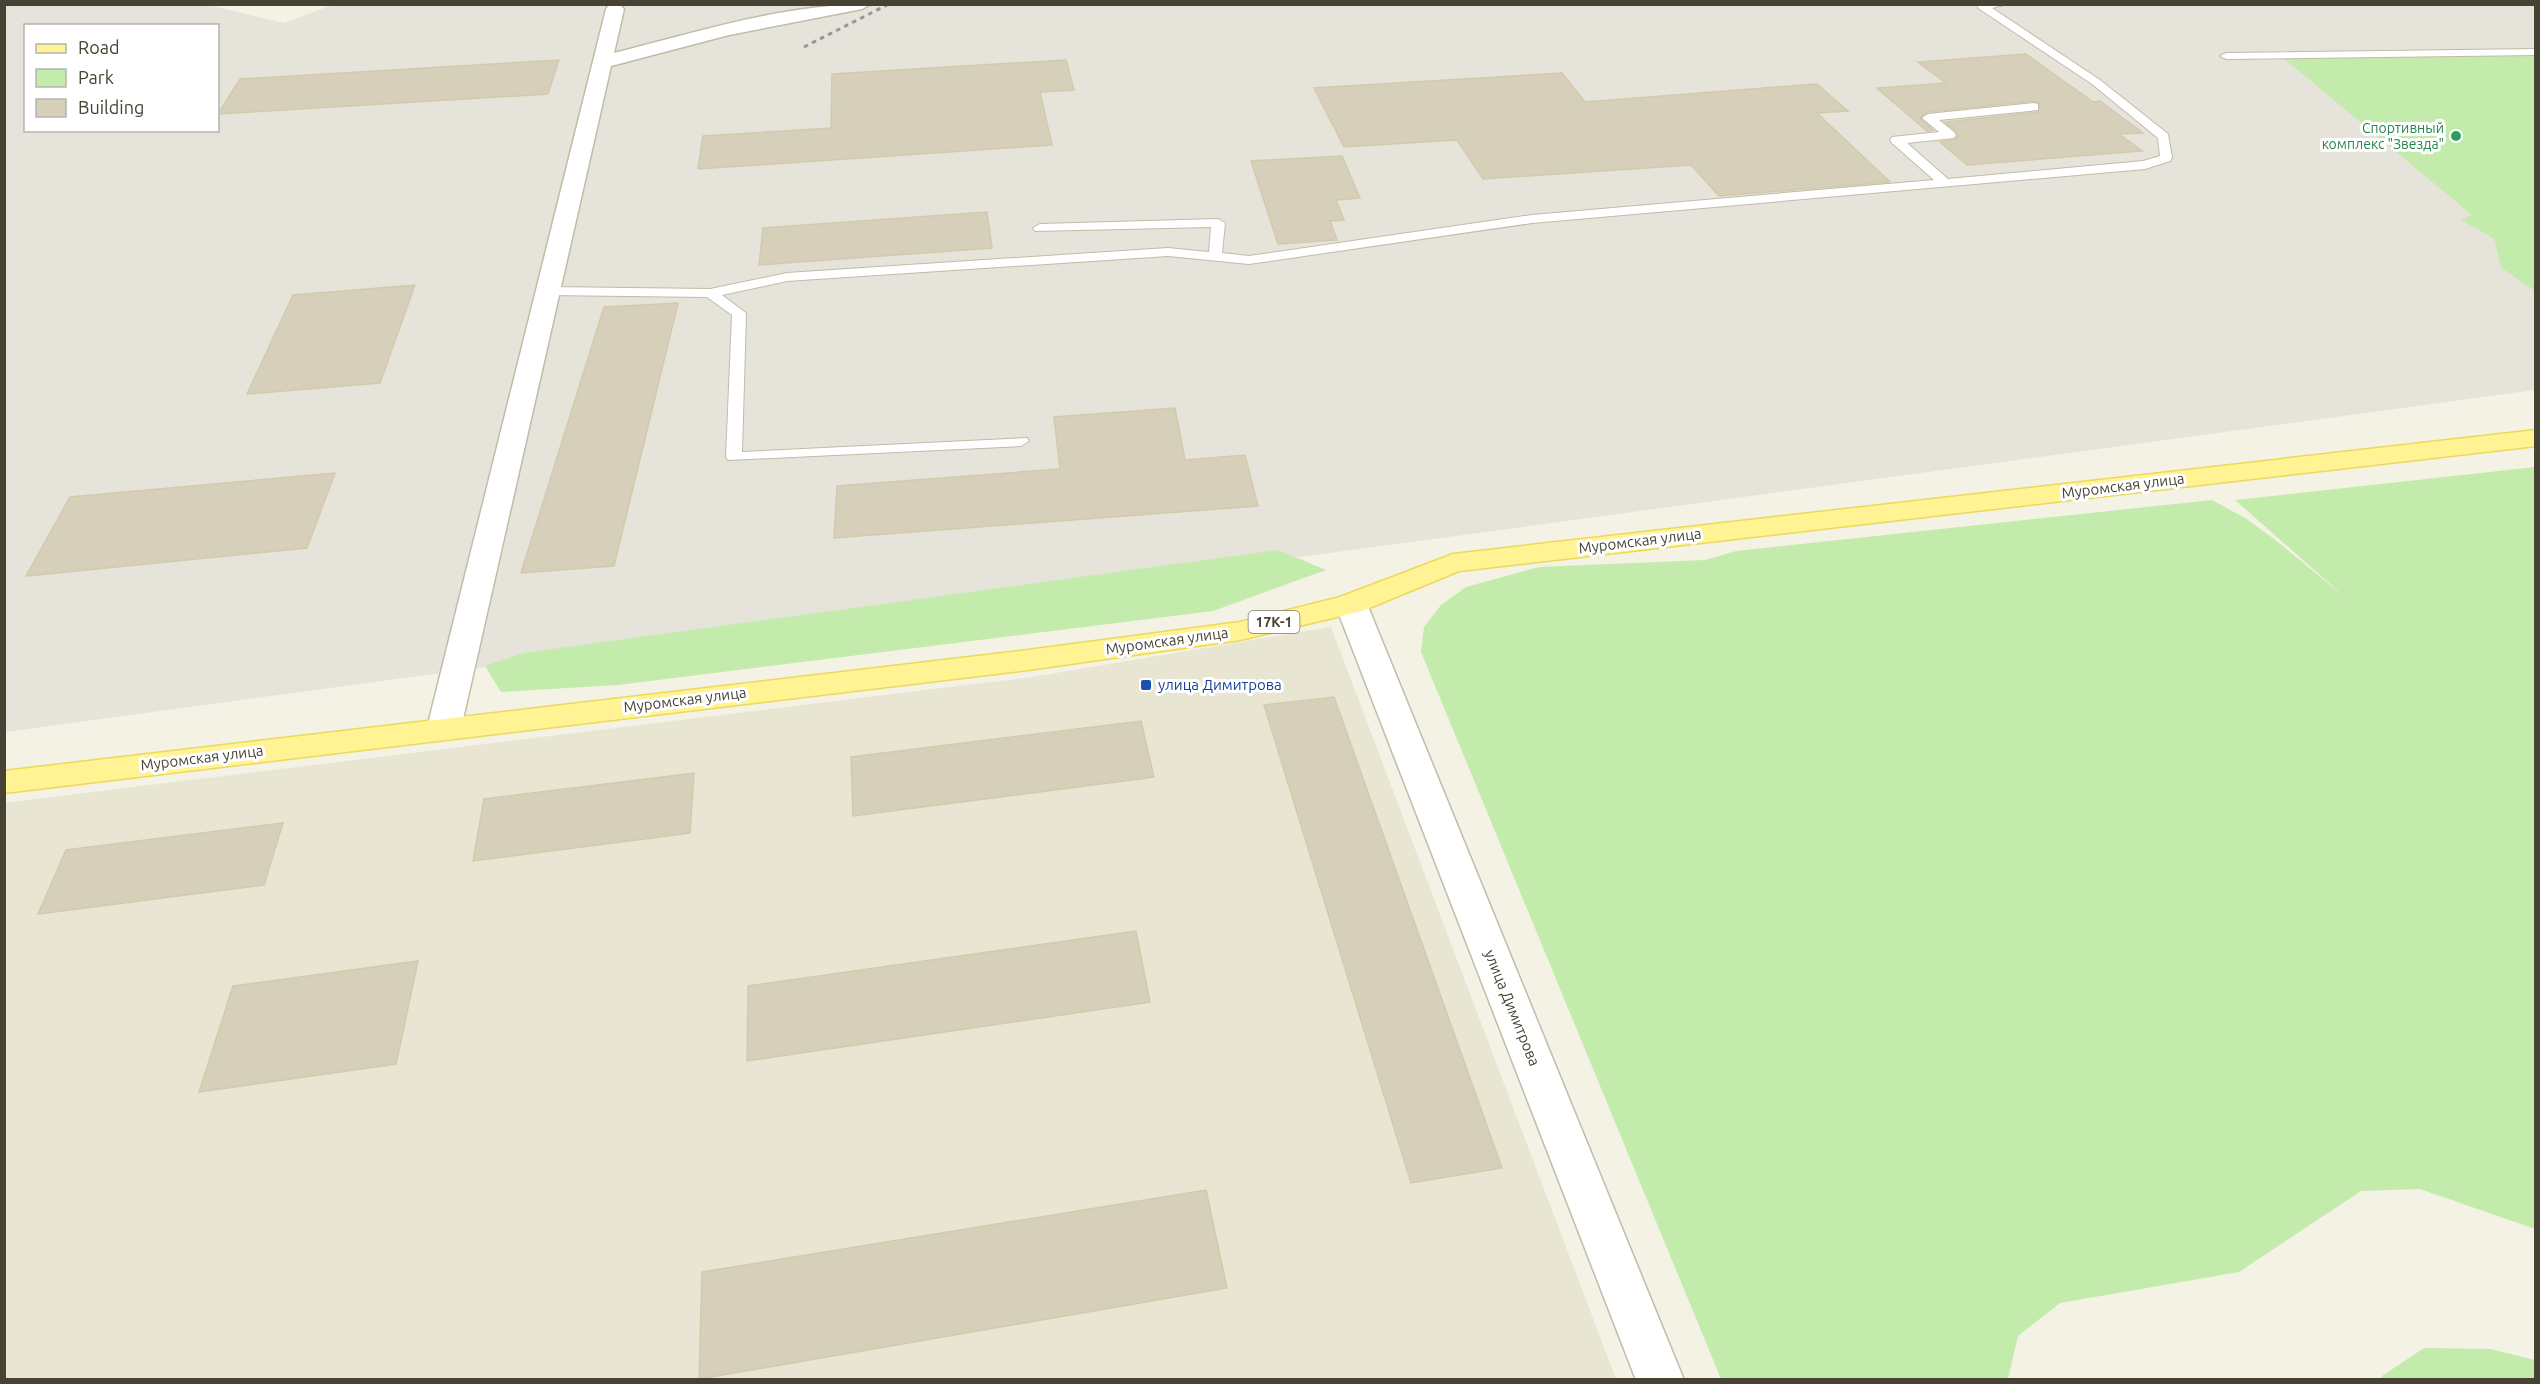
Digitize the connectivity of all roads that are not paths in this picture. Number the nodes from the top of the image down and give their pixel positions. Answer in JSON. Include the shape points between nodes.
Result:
{"nodes":[{"id":1,"x":2003,"y":4,"type":"edge"},
{"id":2,"x":863,"y":5,"type":"edge"},
{"id":3,"x":616,"y":7,"type":"edge"},
{"id":4,"x":2535,"y":52,"type":"edge"},
{"id":5,"x":2226,"y":56,"type":"dead end"},
{"id":6,"x":603,"y":62,"type":"junction"},
{"id":7,"x":2034,"y":107,"type":"dead end"},
{"id":8,"x":1945,"y":183,"type":"junction"},
{"id":9,"x":1040,"y":228,"type":"dead end"},
{"id":10,"x":1215,"y":257,"type":"junction"},
{"id":11,"x":548,"y":291,"type":"junction"},
{"id":12,"x":710,"y":293,"type":"junction"},
{"id":13,"x":2535,"y":438,"type":"edge"},
{"id":14,"x":1022,"y":441,"type":"dead end"},
{"id":15,"x":1351,"y":604,"type":"junction"},
{"id":16,"x":444,"y":728,"type":"junction"},
{"id":17,"x":4,"y":782,"type":"edge"},
{"id":18,"x":1660,"y":1380,"type":"edge"}],
"edges":[{"from":1,"to":8,"type":"lane","via":[[1982,6],[2096,82],[2164,137],[2166,158],[2145,165]]},
{"from":2,"to":6,"type":"street","via":[[728,30]]},
{"from":3,"to":6,"type":"street"},
{"from":4,"to":5,"type":"lane"},
{"from":6,"to":11,"type":"street"},
{"from":7,"to":8,"type":"lane","via":[[1928,118],[1950,135],[1896,140]]},
{"from":8,"to":10,"type":"lane","via":[[1532,219],[1249,261]]},
{"from":9,"to":10,"type":"lane","via":[[1218,223]]},
{"from":10,"to":12,"type":"lane","via":[[1168,252],[787,277]]},
{"from":11,"to":12,"type":"lane"},
{"from":11,"to":16,"type":"street"},
{"from":12,"to":14,"type":"lane","via":[[739,313],[734,458]]},
{"from":13,"to":15,"type":"main road","name":"Муромская улица","number":"17К-1","via":[[1453,563]]},
{"from":15,"to":16,"type":"main road","name":"Муромская улица","number":"17К-1","via":[[1239,631],[1028,660]]},
{"from":15,"to":18,"type":"street","name":"улица Димитрова"},
{"from":16,"to":17,"type":"main road","name":"Муромская улица","number":"17К-1"}]}
